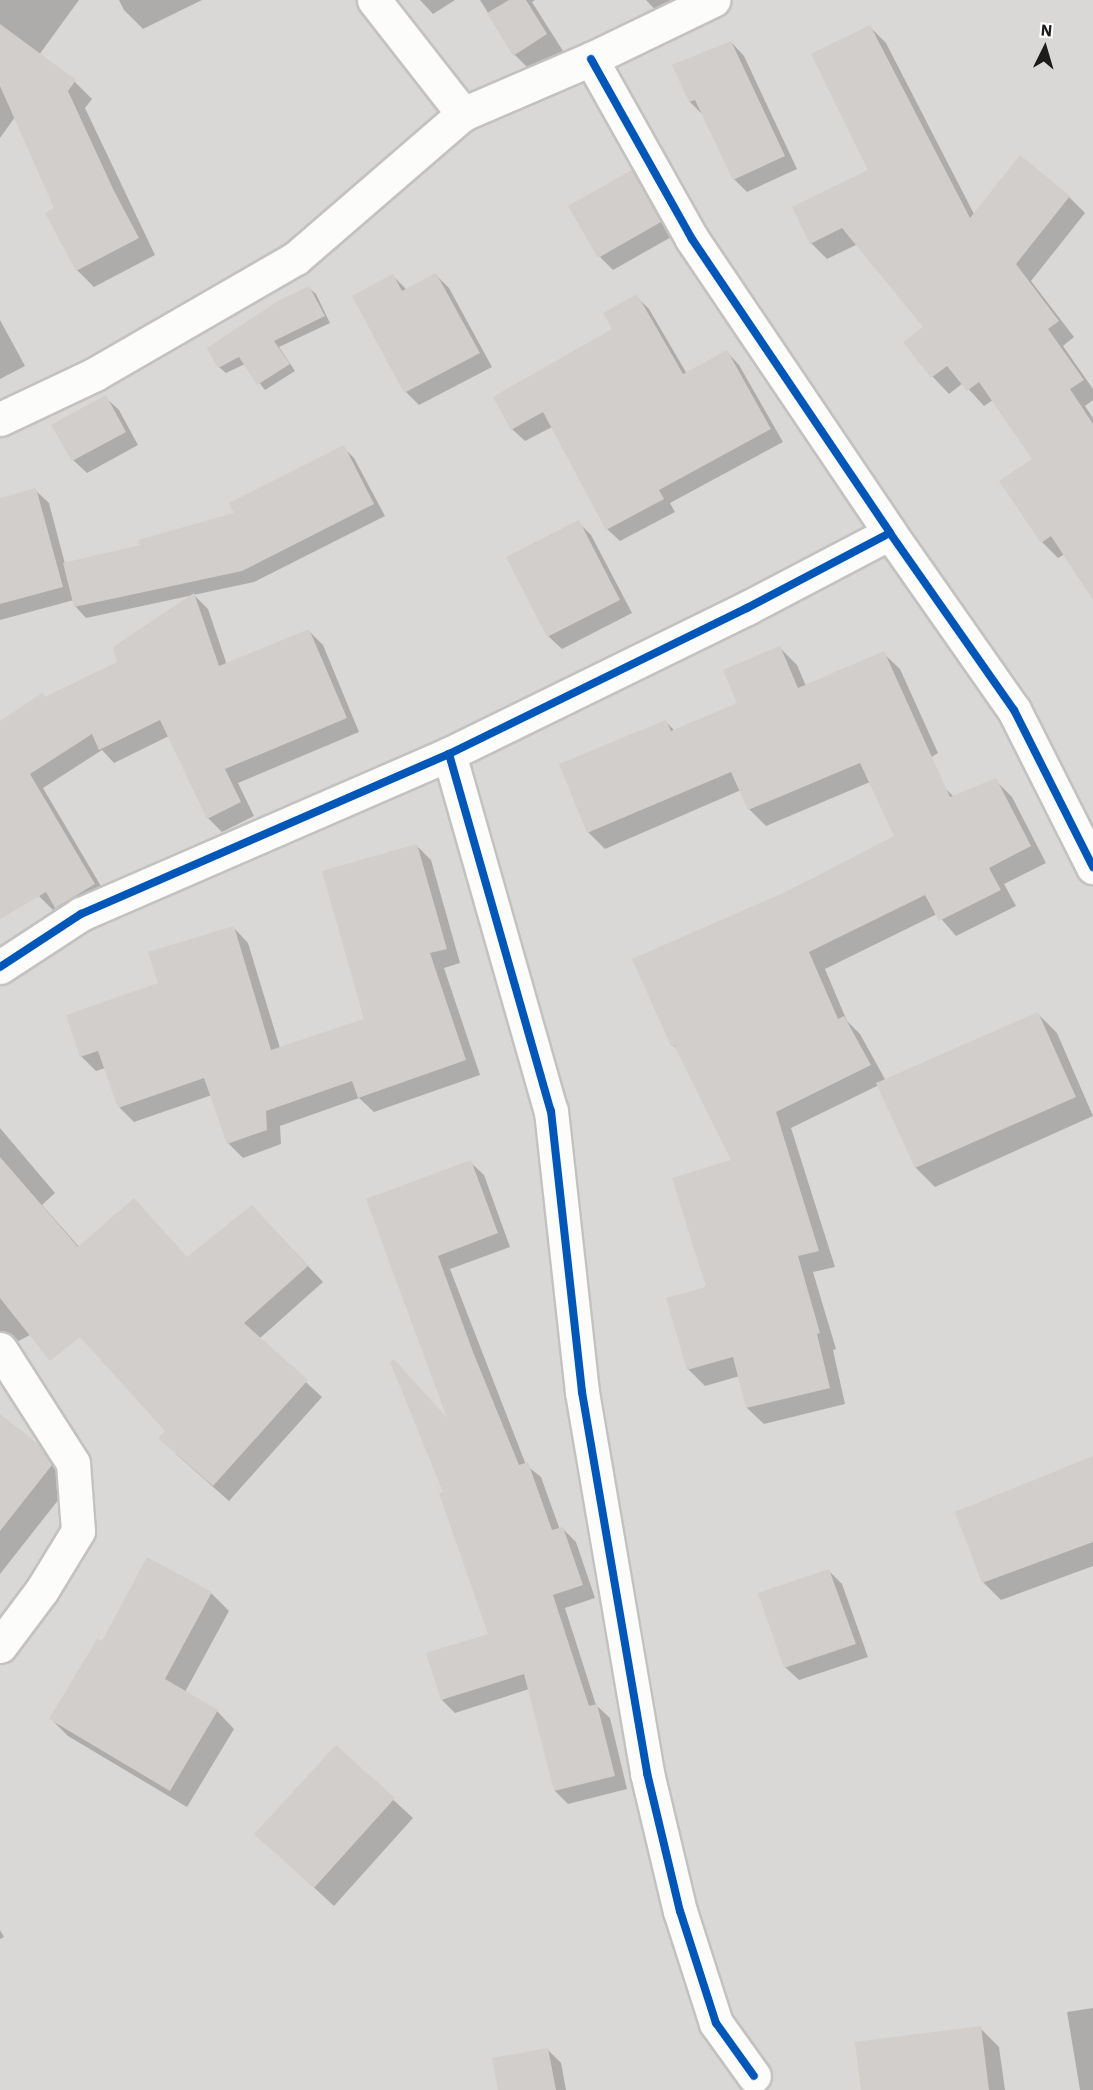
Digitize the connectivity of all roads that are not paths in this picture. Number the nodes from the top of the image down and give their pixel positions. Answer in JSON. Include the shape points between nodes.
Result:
{"nodes":[{"id":1,"x":374,"y":0,"type":"edge"},
{"id":2,"x":712,"y":0,"type":"edge"},
{"id":3,"x":591,"y":59,"type":"junction"},
{"id":4,"x":463,"y":114,"type":"junction"},
{"id":5,"x":0,"y":419,"type":"edge"},
{"id":6,"x":890,"y":533,"type":"junction"},
{"id":7,"x":448,"y":754,"type":"junction"},
{"id":8,"x":1093,"y":867,"type":"edge"},
{"id":9,"x":0,"y":967,"type":"edge"},
{"id":10,"x":0,"y":1348,"type":"edge"},
{"id":11,"x":0,"y":1646,"type":"edge"},
{"id":12,"x":754,"y":2076,"type":"dead end"}],
"edges":[{"from":1,"to":4,"type":"street"},
{"from":2,"to":3,"type":"street"},
{"from":3,"to":4,"type":"street"},
{"from":3,"to":6,"type":"street","via":[[692,240]]},
{"from":4,"to":5,"type":"street","via":[[296,258],[95,374]]},
{"from":6,"to":7,"type":"street","via":[[747,608]]},
{"from":6,"to":8,"type":"street","via":[[1014,710]]},
{"from":7,"to":9,"type":"street","via":[[81,914]]},
{"from":7,"to":12,"type":"street","via":[[551,1111],[582,1392],[647,1773],[680,1911],[716,2023]]},
{"from":10,"to":11,"type":"street","via":[[73,1463],[78,1531],[42,1590]]}]}
